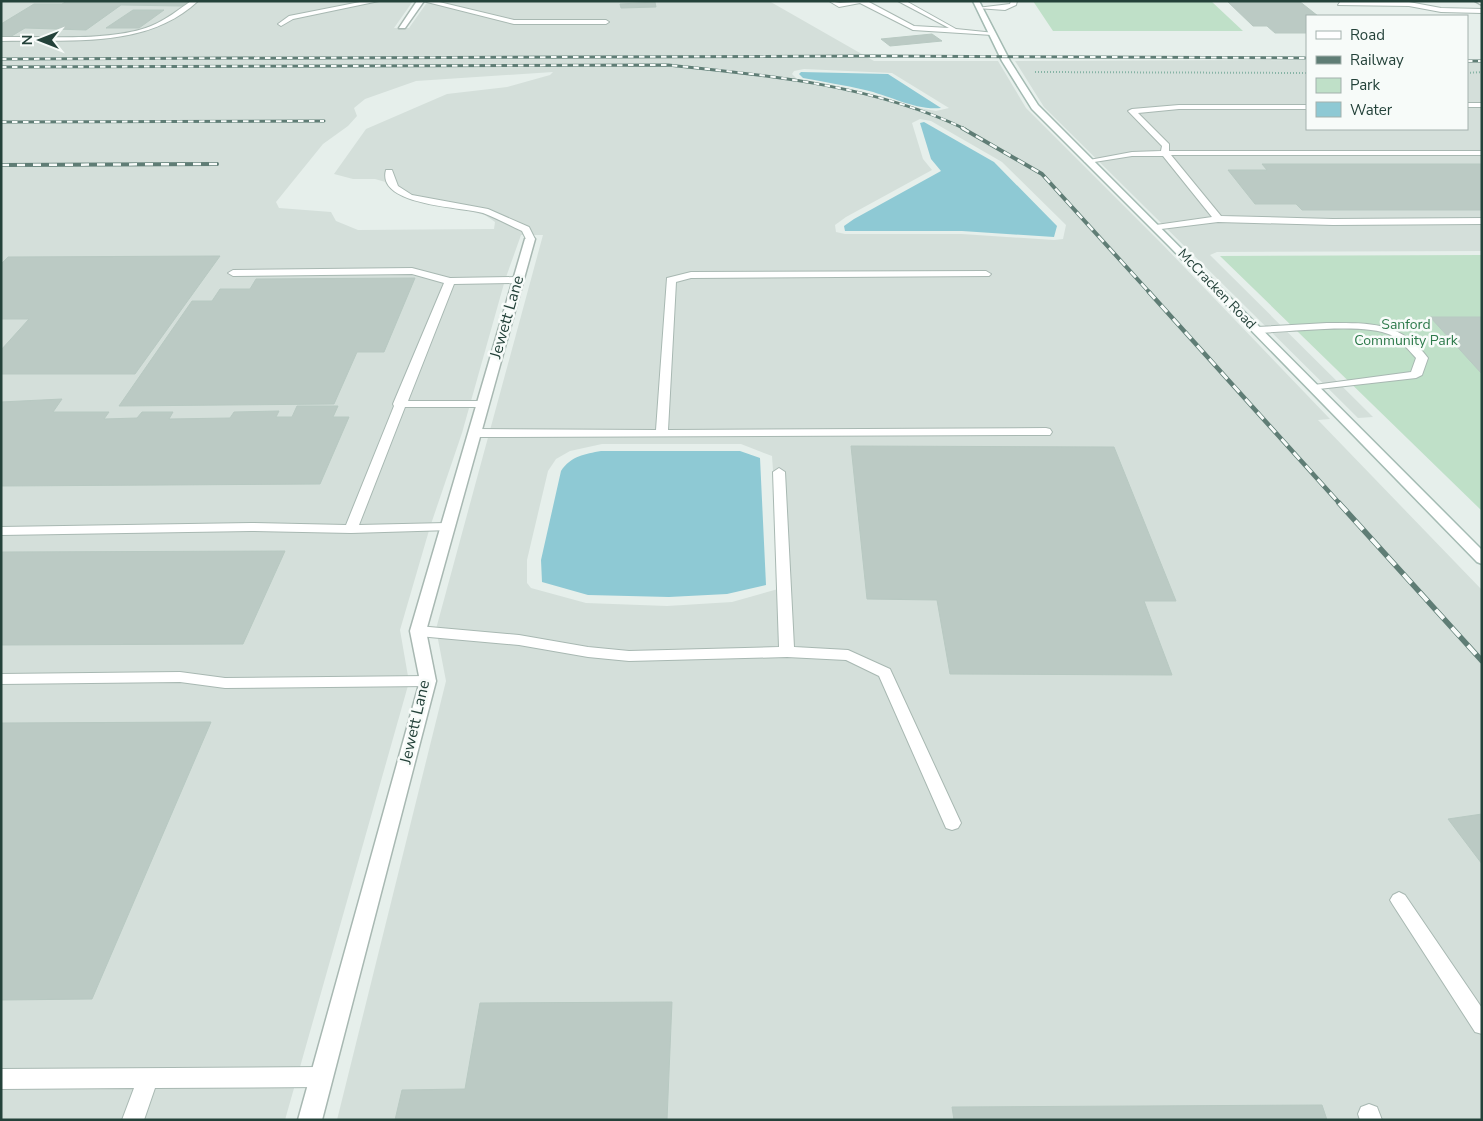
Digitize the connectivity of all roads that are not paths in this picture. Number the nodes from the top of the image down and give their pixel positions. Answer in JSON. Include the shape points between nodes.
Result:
{"nodes":[{"id":1,"x":195,"y":1,"type":"edge"},
{"id":2,"x":376,"y":1,"type":"edge"},
{"id":3,"x":421,"y":1,"type":"edge"},
{"id":4,"x":426,"y":1,"type":"edge"},
{"id":5,"x":832,"y":1,"type":"edge"},
{"id":6,"x":863,"y":1,"type":"edge"},
{"id":7,"x":901,"y":1,"type":"edge"},
{"id":8,"x":1014,"y":1,"type":"edge"},
{"id":9,"x":1478,"y":1,"type":"edge"},
{"id":10,"x":1338,"y":3,"type":"edge"},
{"id":11,"x":1482,"y":3,"type":"edge"},
{"id":12,"x":978,"y":5,"type":"edge"},
{"id":13,"x":1482,"y":11,"type":"edge"},
{"id":14,"x":1351,"y":12,"type":"dead end"},
{"id":15,"x":606,"y":22,"type":"dead end"},
{"id":16,"x":281,"y":24,"type":"dead end"},
{"id":17,"x":402,"y":26,"type":"dead end"},
{"id":18,"x":958,"y":31,"type":"junction"},
{"id":19,"x":992,"y":33,"type":"junction"},
{"id":20,"x":1,"y":39,"type":"edge"},
{"id":21,"x":1306,"y":107,"type":"edge"},
{"id":22,"x":1165,"y":153,"type":"junction"},
{"id":23,"x":1482,"y":154,"type":"edge"},
{"id":24,"x":1088,"y":161,"type":"junction"},
{"id":25,"x":390,"y":172,"type":"dead end"},
{"id":26,"x":1218,"y":219,"type":"junction"},
{"id":27,"x":1482,"y":221,"type":"edge"},
{"id":28,"x":1156,"y":228,"type":"junction"},
{"id":29,"x":530,"y":239,"type":"joint"},
{"id":30,"x":233,"y":273,"type":"dead end"},
{"id":31,"x":986,"y":274,"type":"dead end"},
{"id":32,"x":517,"y":280,"type":"junction"},
{"id":33,"x":450,"y":281,"type":"junction"},
{"id":34,"x":1257,"y":330,"type":"junction"},
{"id":35,"x":1314,"y":388,"type":"junction"},
{"id":36,"x":399,"y":404,"type":"junction"},
{"id":37,"x":483,"y":404,"type":"junction"},
{"id":38,"x":1046,"y":432,"type":"dead end"},
{"id":39,"x":476,"y":433,"type":"junction"},
{"id":40,"x":662,"y":434,"type":"junction"},
{"id":41,"x":779,"y":472,"type":"dead end"},
{"id":42,"x":446,"y":527,"type":"junction"},
{"id":43,"x":352,"y":529,"type":"junction"},
{"id":44,"x":1,"y":530,"type":"edge"},
{"id":45,"x":1482,"y":559,"type":"edge"},
{"id":46,"x":418,"y":631,"type":"junction"},
{"id":47,"x":787,"y":652,"type":"junction"},
{"id":48,"x":1,"y":679,"type":"edge"},
{"id":49,"x":428,"y":680,"type":"junction"},
{"id":50,"x":952,"y":823,"type":"dead end"},
{"id":51,"x":1398,"y":900,"type":"dead end"},
{"id":52,"x":1482,"y":1024,"type":"edge"},
{"id":53,"x":321,"y":1077,"type":"junction"},
{"id":54,"x":148,"y":1078,"type":"junction"},
{"id":55,"x":1,"y":1079,"type":"edge"},
{"id":56,"x":133,"y":1120,"type":"edge"},
{"id":57,"x":310,"y":1120,"type":"edge"}],
"edges":[{"from":1,"to":20,"type":"lane","via":[[157,25],[142,30]]},
{"from":2,"to":16,"type":"lane","via":[[291,17]]},
{"from":3,"to":17,"type":"street"},
{"from":4,"to":15,"type":"lane","via":[[514,22]]},
{"from":5,"to":6,"type":"lane","via":[[839,5]]},
{"from":6,"to":18,"type":"lane","via":[[913,28]]},
{"from":7,"to":18,"type":"lane"},
{"from":8,"to":12,"type":"lane","via":[[1013,5],[1005,8]]},
{"from":9,"to":11,"type":"street"},
{"from":10,"to":13,"type":"lane","via":[[1385,3]]},
{"from":10,"to":14,"type":"lane"},
{"from":12,"to":19,"type":"street","name":"McCracken Road"},
{"from":18,"to":19,"type":"lane"},
{"from":19,"to":24,"type":"street","name":"McCracken Road","via":[[1035,107]]},
{"from":21,"to":22,"type":"lane","via":[[1132,111],[1166,146]]},
{"from":22,"to":23,"type":"lane"},
{"from":22,"to":24,"type":"lane"},
{"from":22,"to":26,"type":"lane"},
{"from":24,"to":28,"type":"street","name":"McCracken Road"},
{"from":25,"to":29,"type":"lane","via":[[390,180],[399,192],[410,197],[485,211],[526,229]]},
{"from":26,"to":27,"type":"lane"},
{"from":26,"to":28,"type":"lane"},
{"from":28,"to":34,"type":"street","name":"McCracken Road"},
{"from":29,"to":32,"type":"street","name":"Jewett Lane"},
{"from":30,"to":33,"type":"lane","via":[[412,271]]},
{"from":31,"to":40,"type":"lane","via":[[691,275],[672,280]]},
{"from":32,"to":33,"type":"lane"},
{"from":32,"to":37,"type":"street","name":"Jewett Lane"},
{"from":33,"to":36,"type":"lane"},
{"from":34,"to":35,"type":"street","name":"McCracken Road"},
{"from":34,"to":35,"type":"lane","via":[[1352,327],[1390,331],[1403,338],[1422,358],[1416,375]]},
{"from":35,"to":45,"type":"street","name":"McCracken Road"},
{"from":36,"to":37,"type":"lane"},
{"from":36,"to":43,"type":"lane"},
{"from":37,"to":39,"type":"street","name":"Jewett Lane"},
{"from":38,"to":40,"type":"lane"},
{"from":39,"to":40,"type":"lane"},
{"from":39,"to":42,"type":"street","name":"Jewett Lane"},
{"from":41,"to":47,"type":"lane"},
{"from":42,"to":43,"type":"lane"},
{"from":42,"to":46,"type":"street","name":"Jewett Lane"},
{"from":43,"to":44,"type":"lane"},
{"from":46,"to":47,"type":"lane","via":[[519,640],[629,656]]},
{"from":46,"to":49,"type":"street","name":"Jewett Lane"},
{"from":47,"to":50,"type":"lane","via":[[848,655],[885,673]]},
{"from":48,"to":49,"type":"lane"},
{"from":49,"to":53,"type":"street","name":"Jewett Lane"},
{"from":51,"to":52,"type":"lane"},
{"from":53,"to":54,"type":"lane"},
{"from":53,"to":57,"type":"street","name":"Jewett Lane"},
{"from":54,"to":55,"type":"lane"},
{"from":54,"to":56,"type":"lane"}]}
